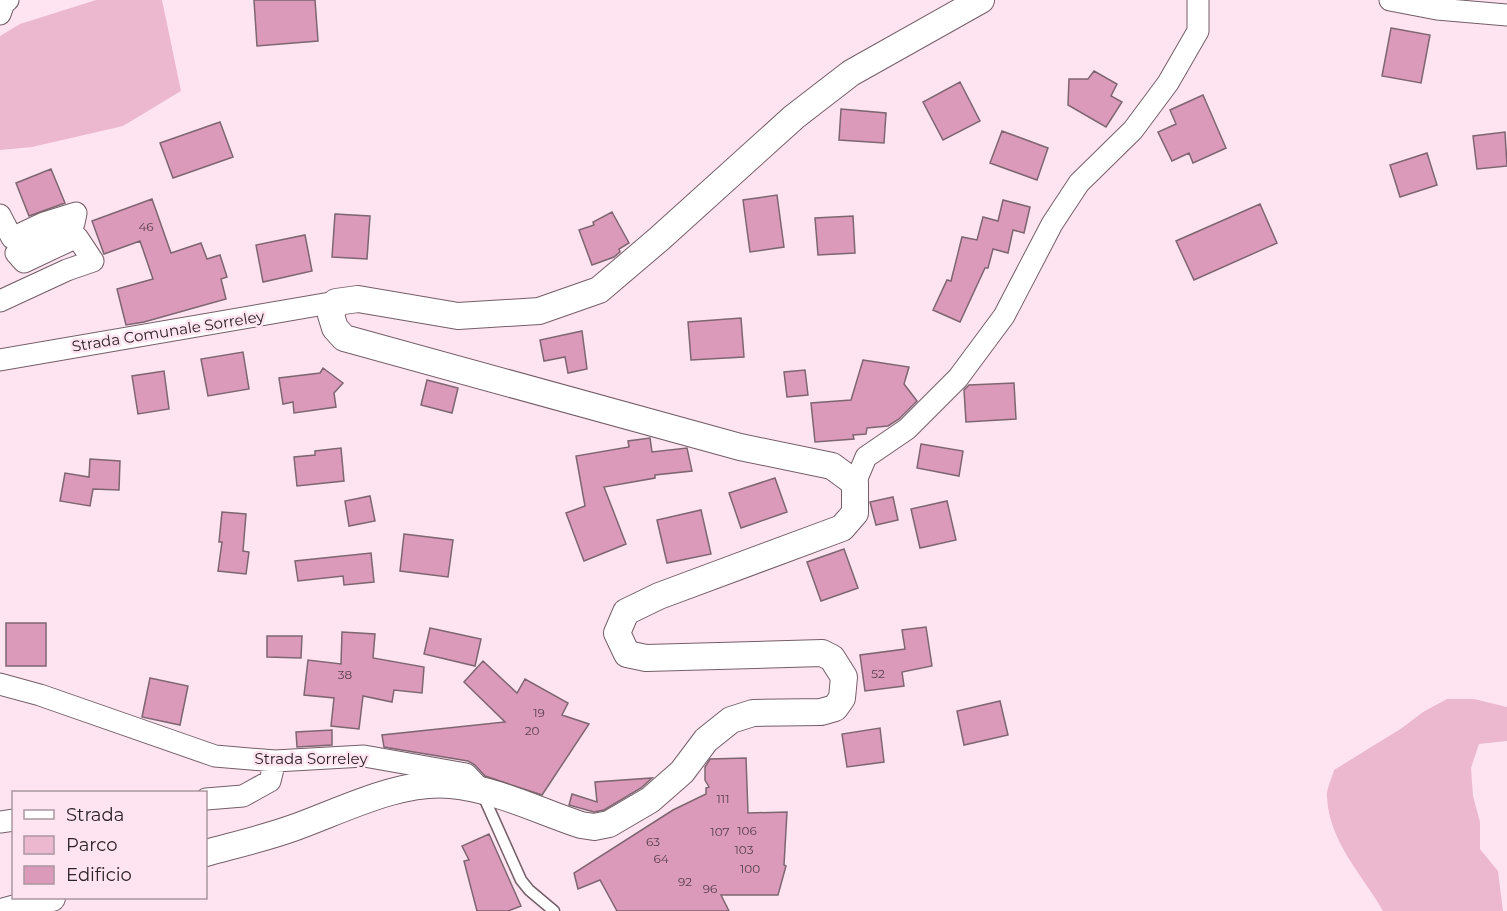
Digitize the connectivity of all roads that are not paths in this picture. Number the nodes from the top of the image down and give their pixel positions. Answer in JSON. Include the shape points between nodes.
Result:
{"nodes":[{"id":1,"x":8,"y":0,"type":"edge"},
{"id":2,"x":981,"y":0,"type":"edge"},
{"id":3,"x":1198,"y":0,"type":"edge"},
{"id":4,"x":1390,"y":0,"type":"edge"},
{"id":5,"x":0,"y":14,"type":"edge"},
{"id":6,"x":1507,"y":15,"type":"edge"},
{"id":7,"x":0,"y":215,"type":"edge"},
{"id":8,"x":0,"y":301,"type":"edge"},
{"id":9,"x":336,"y":302,"type":"junction"},
{"id":10,"x":0,"y":360,"type":"edge"},
{"id":11,"x":855,"y":483,"type":"junction"},
{"id":12,"x":0,"y":684,"type":"edge"},
{"id":13,"x":275,"y":761,"type":"junction"},
{"id":14,"x":482,"y":791,"type":"junction"},
{"id":15,"x":207,"y":799,"type":"edge"},
{"id":16,"x":207,"y":853,"type":"edge"},
{"id":17,"x":45,"y":899,"type":"edge"},
{"id":18,"x":5,"y":911,"type":"edge"},
{"id":19,"x":554,"y":911,"type":"edge"}],
"edges":[{"from":1,"to":5,"type":"street"},
{"from":2,"to":9,"type":"street","via":[[851,73],[794,117],[599,290],[538,311],[458,316],[358,299]]},
{"from":3,"to":11,"type":"street","via":[[1198,31],[1168,83],[1133,130],[1079,183],[1052,224],[1004,316],[958,378],[907,429],[866,457]]},
{"from":4,"to":6,"type":"street"},
{"from":7,"to":8,"type":"street","via":[[12,238],[76,213],[74,223],[16,252],[24,262],[77,237],[93,261]]},
{"from":9,"to":10,"type":"street","name":"Strada Comunale Sorreley"},
{"from":9,"to":11,"type":"street","via":[[331,315],[344,338],[740,447],[832,466]]},
{"from":11,"to":14,"type":"street","via":[[855,513],[842,528],[659,596],[626,612],[617,633],[627,654],[646,658],[822,653],[832,658],[844,677],[842,698],[835,708],[821,712],[753,713],[731,720],[706,740],[682,772],[650,800],[609,824],[581,825]]},
{"from":12,"to":13,"type":"street","name":"Strada Sorreley","via":[[215,756]]},
{"from":13,"to":14,"type":"street","name":"Strada Sorreley","via":[[364,756],[466,774]]},
{"from":13,"to":15,"type":"street","via":[[270,781],[243,796]]},
{"from":14,"to":16,"type":"street","via":[[421,785]]},
{"from":14,"to":19,"type":"lane","via":[[521,880]]},
{"from":17,"to":18,"type":"street"}]}
